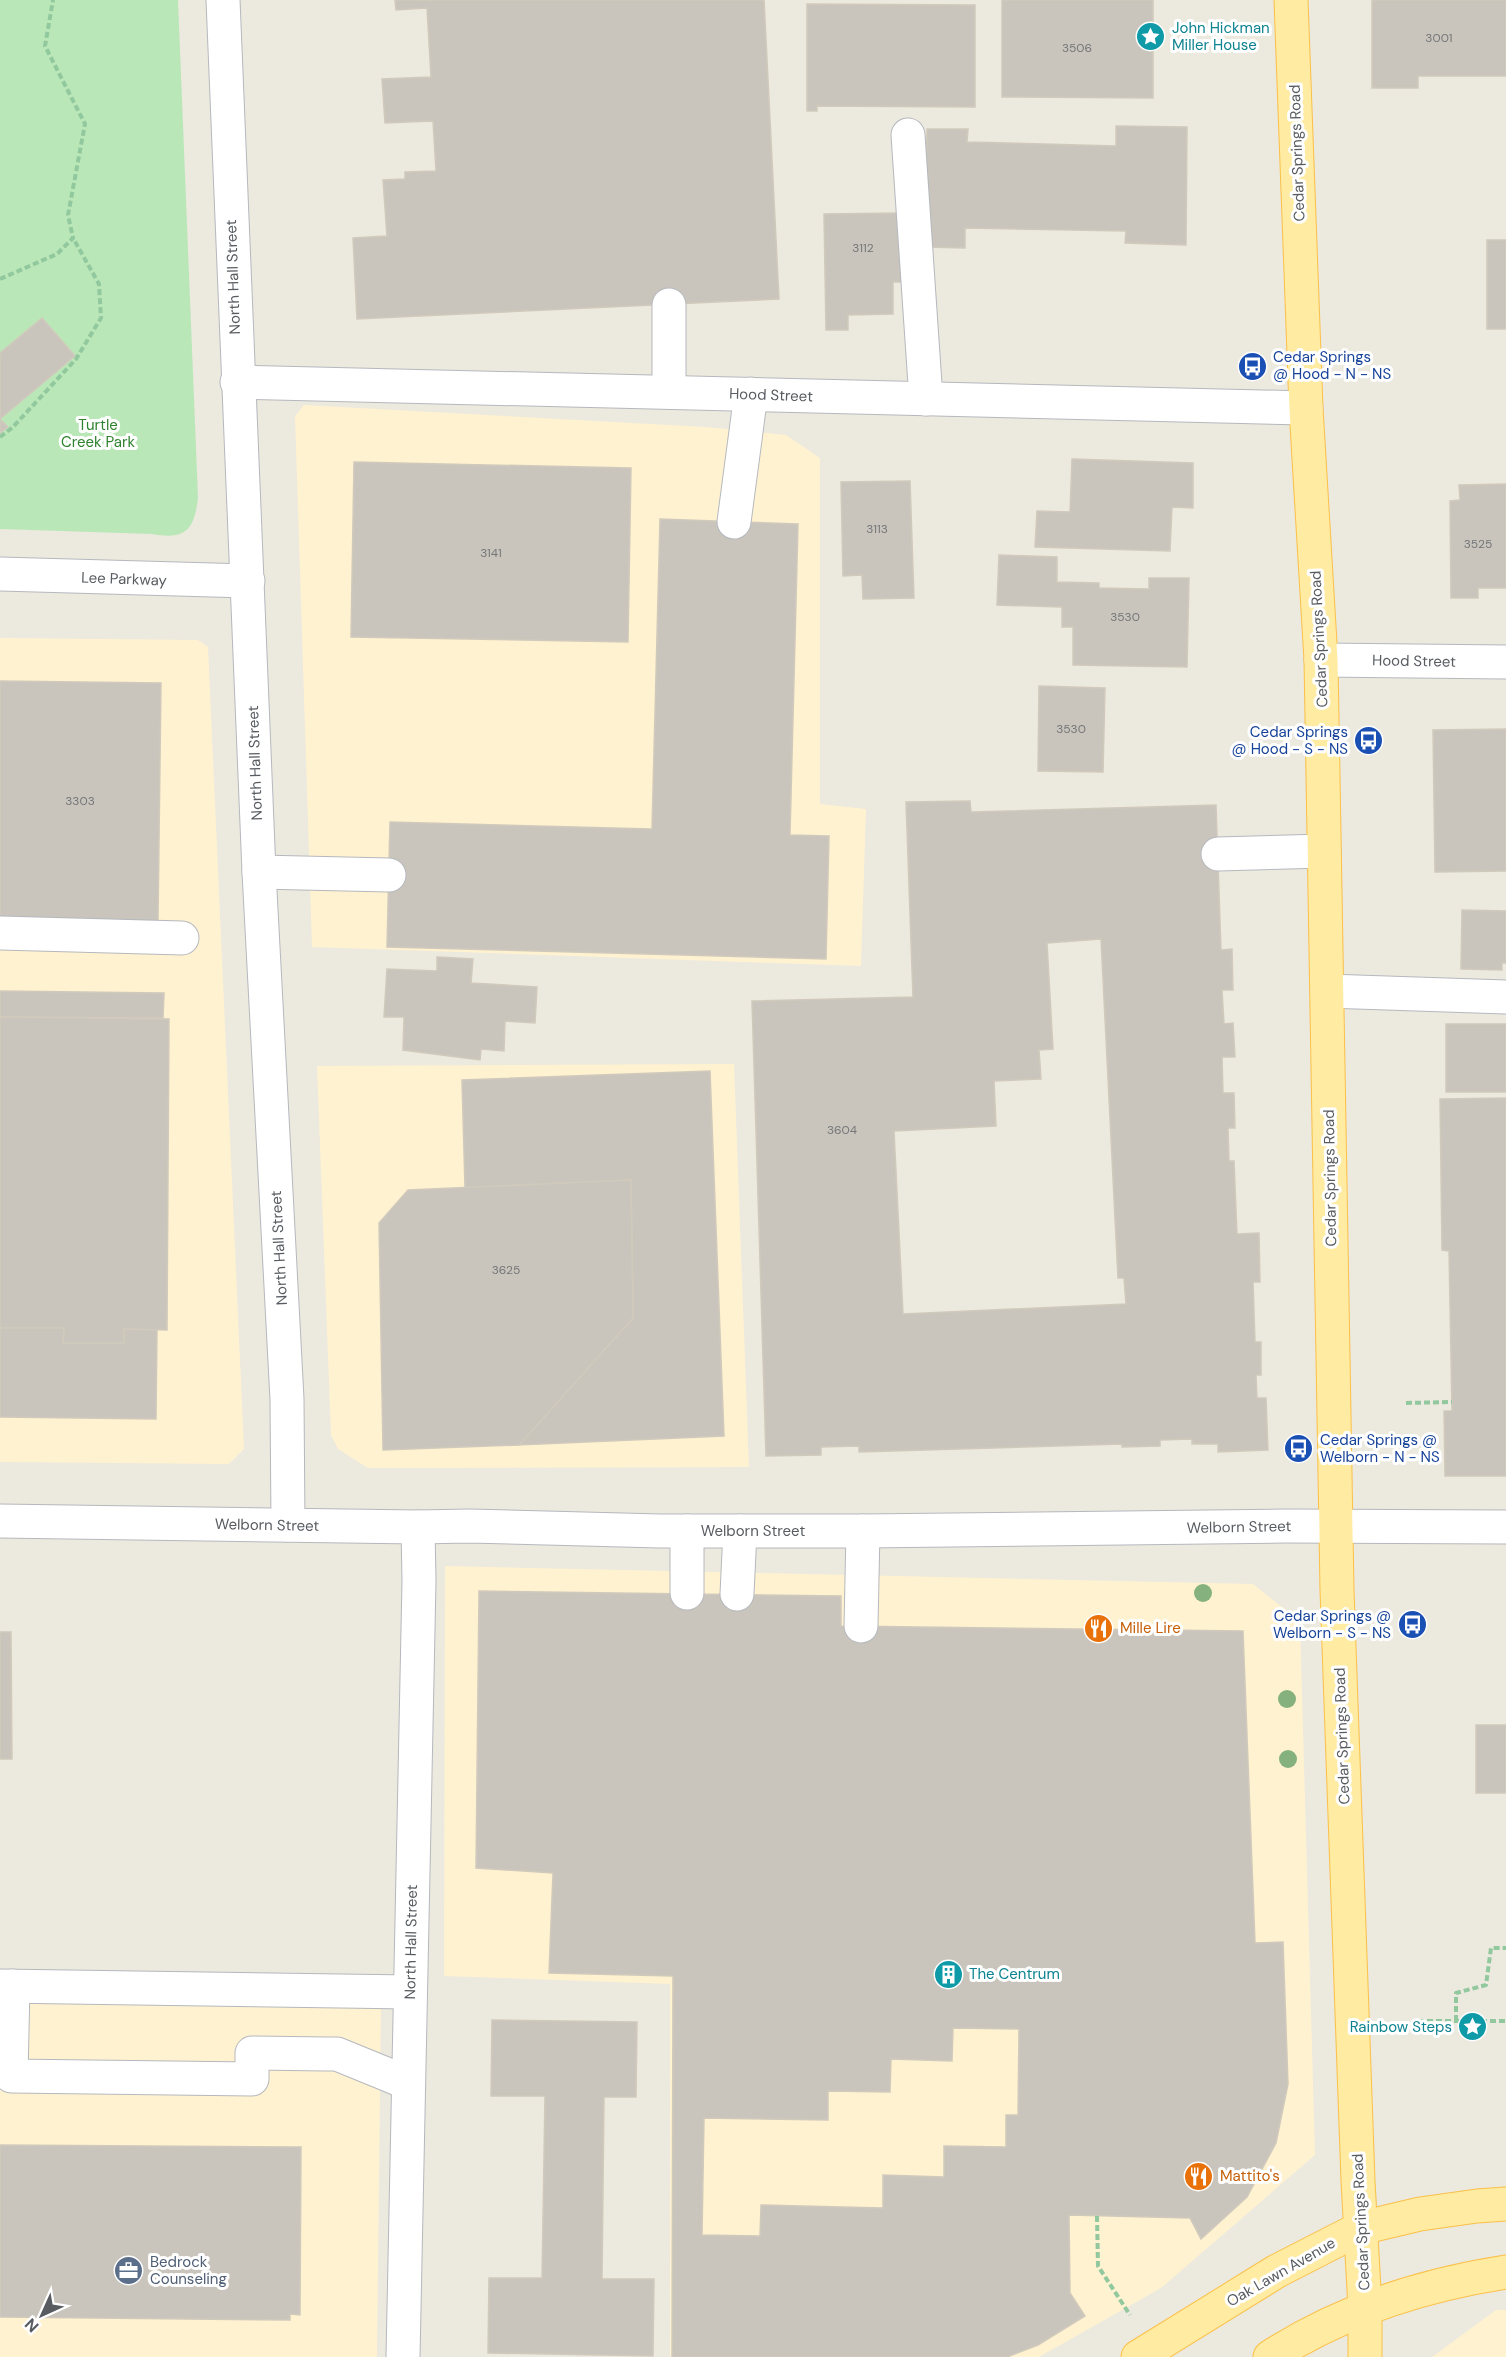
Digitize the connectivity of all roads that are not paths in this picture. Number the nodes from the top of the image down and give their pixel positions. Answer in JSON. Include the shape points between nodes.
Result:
{"nodes":[{"id":1,"x":223,"y":0,"type":"edge"},
{"id":2,"x":1291,"y":0,"type":"edge"},
{"id":3,"x":908,"y":135,"type":"dead end"},
{"id":4,"x":669,"y":305,"type":"dead end"},
{"id":5,"x":237,"y":382,"type":"junction"},
{"id":6,"x":669,"y":392,"type":"junction"},
{"id":7,"x":751,"y":394,"type":"junction"},
{"id":8,"x":926,"y":399,"type":"junction"},
{"id":9,"x":1306,"y":408,"type":"junction"},
{"id":10,"x":734,"y":522,"type":"dead end"},
{"id":11,"x":0,"y":574,"type":"edge"},
{"id":12,"x":249,"y":581,"type":"junction"},
{"id":13,"x":1321,"y":660,"type":"junction"},
{"id":14,"x":1506,"y":663,"type":"edge"},
{"id":15,"x":1324,"y":851,"type":"junction"},
{"id":16,"x":1218,"y":854,"type":"dead end"},
{"id":17,"x":259,"y":872,"type":"junction"},
{"id":18,"x":389,"y":875,"type":"dead end"},
{"id":19,"x":0,"y":933,"type":"edge"},
{"id":20,"x":182,"y":938,"type":"dead end"},
{"id":21,"x":1327,"y":991,"type":"junction"},
{"id":22,"x":1506,"y":997,"type":"edge"},
{"id":23,"x":0,"y":1521,"type":"edge"},
{"id":24,"x":288,"y":1526,"type":"junction"},
{"id":25,"x":418,"y":1527,"type":"junction"},
{"id":26,"x":1336,"y":1527,"type":"junction"},
{"id":27,"x":1506,"y":1527,"type":"edge"},
{"id":28,"x":687,"y":1531,"type":"junction"},
{"id":29,"x":740,"y":1531,"type":"junction"},
{"id":30,"x":863,"y":1532,"type":"junction"},
{"id":31,"x":687,"y":1593,"type":"dead end"},
{"id":32,"x":737,"y":1594,"type":"dead end"},
{"id":33,"x":861,"y":1626,"type":"dead end"},
{"id":34,"x":6,"y":1986,"type":"edge"},
{"id":35,"x":410,"y":1992,"type":"junction"},
{"id":36,"x":408,"y":2083,"type":"junction"},
{"id":37,"x":1506,"y":2204,"type":"edge"},
{"id":38,"x":1361,"y":2228,"type":"junction"},
{"id":39,"x":1506,"y":2272,"type":"edge"},
{"id":40,"x":1365,"y":2308,"type":"junction"},
{"id":41,"x":403,"y":2357,"type":"edge"},
{"id":42,"x":1138,"y":2357,"type":"edge"},
{"id":43,"x":1270,"y":2357,"type":"edge"},
{"id":44,"x":1365,"y":2357,"type":"edge"}],
"edges":[{"from":1,"to":5,"type":"street","name":"North Hall Street"},
{"from":2,"to":9,"type":"main road","name":"Cedar Springs Road"},
{"from":3,"to":8,"type":"street"},
{"from":4,"to":6,"type":"street"},
{"from":5,"to":6,"type":"street","name":"Hood Street"},
{"from":5,"to":12,"type":"street","name":"North Hall Street"},
{"from":6,"to":7,"type":"street","name":"Hood Street"},
{"from":7,"to":8,"type":"street","name":"Hood Street"},
{"from":7,"to":10,"type":"street"},
{"from":8,"to":9,"type":"street","name":"Hood Street"},
{"from":9,"to":13,"type":"main road","name":"Cedar Springs Road"},
{"from":11,"to":12,"type":"street","name":"Lee Parkway"},
{"from":12,"to":17,"type":"street","name":"North Hall Street"},
{"from":13,"to":14,"type":"street","name":"Hood Street"},
{"from":13,"to":15,"type":"main road","name":"Cedar Springs Road"},
{"from":15,"to":16,"type":"street"},
{"from":15,"to":21,"type":"main road","name":"Cedar Springs Road"},
{"from":17,"to":18,"type":"street"},
{"from":17,"to":24,"type":"street","name":"North Hall Street","via":[[287,1399]]},
{"from":19,"to":20,"type":"street"},
{"from":21,"to":22,"type":"street"},
{"from":21,"to":26,"type":"main road","name":"Cedar Springs Road"},
{"from":23,"to":24,"type":"street","name":"Welborn Street"},
{"from":24,"to":25,"type":"street","name":"Welborn Street"},
{"from":25,"to":28,"type":"street","name":"Welborn Street"},
{"from":25,"to":35,"type":"street","name":"North Hall Street"},
{"from":26,"to":27,"type":"street","name":"Welborn Street"},
{"from":26,"to":30,"type":"street","name":"Welborn Street"},
{"from":26,"to":38,"type":"main road","name":"Cedar Springs Road"},
{"from":28,"to":29,"type":"street","name":"Welborn Street"},
{"from":28,"to":31,"type":"street"},
{"from":29,"to":30,"type":"street","name":"Welborn Street"},
{"from":29,"to":32,"type":"street"},
{"from":30,"to":33,"type":"street"},
{"from":34,"to":35,"type":"street"},
{"from":34,"to":36,"type":"street","via":[[12,2076],[252,2079],[252,2053],[337,2054]]},
{"from":35,"to":36,"type":"street","name":"North Hall Street"},
{"from":36,"to":41,"type":"street","name":"North Hall Street"},
{"from":37,"to":38,"type":"main road","name":"Oak Lawn Avenue","via":[[1420,2214]]},
{"from":38,"to":40,"type":"main road","name":"Cedar Springs Road"},
{"from":38,"to":42,"type":"main road","name":"Oak Lawn Avenue","via":[[1277,2271]]},
{"from":39,"to":40,"type":"main road","via":[[1435,2285]]},
{"from":40,"to":43,"type":"main road","via":[[1300,2337]]},
{"from":40,"to":44,"type":"main road","name":"Cedar Springs Road"}]}
